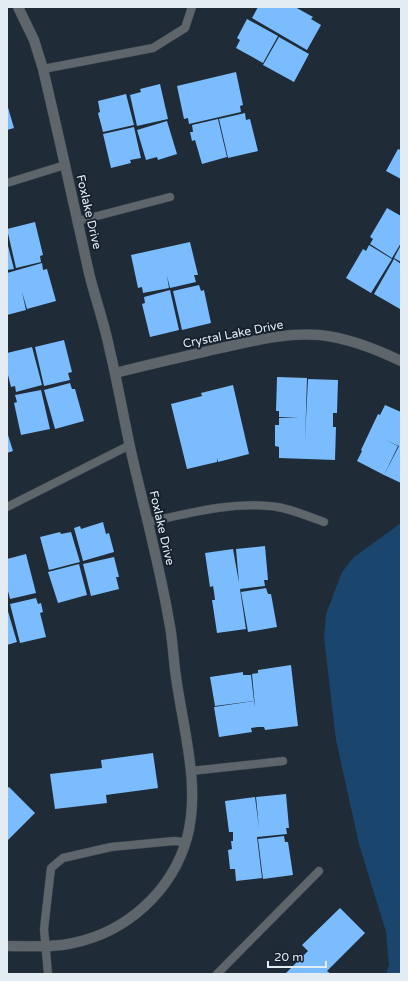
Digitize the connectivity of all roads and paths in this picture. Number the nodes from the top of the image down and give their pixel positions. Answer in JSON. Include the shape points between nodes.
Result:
{"nodes":[{"id":1,"x":18,"y":7,"type":"edge"},
{"id":2,"x":192,"y":7,"type":"edge"},
{"id":3,"x":43,"y":69,"type":"junction"},
{"id":4,"x":65,"y":165,"type":"junction"},
{"id":5,"x":7,"y":182,"type":"edge"},
{"id":6,"x":170,"y":197,"type":"dead end"},
{"id":7,"x":78,"y":221,"type":"junction"},
{"id":8,"x":401,"y":361,"type":"edge"},
{"id":9,"x":115,"y":373,"type":"junction"},
{"id":10,"x":130,"y":445,"type":"junction"},
{"id":11,"x":7,"y":507,"type":"edge"},
{"id":12,"x":148,"y":522,"type":"junction"},
{"id":13,"x":324,"y":522,"type":"dead end"},
{"id":14,"x":283,"y":760,"type":"dead end"},
{"id":15,"x":190,"y":771,"type":"junction"},
{"id":16,"x":185,"y":842,"type":"junction"},
{"id":17,"x":319,"y":872,"type":"dead end"},
{"id":18,"x":7,"y":946,"type":"edge"},
{"id":19,"x":46,"y":947,"type":"junction"},
{"id":20,"x":48,"y":974,"type":"edge"},
{"id":21,"x":217,"y":974,"type":"edge"}],
"edges":[{"from":1,"to":3,"type":"street","name":"Foxlake Drive","via":[[34,40]]},
{"from":2,"to":3,"type":"lane","via":[[185,28],[153,48]]},
{"from":3,"to":4,"type":"street","name":"Foxlake Drive"},
{"from":4,"to":5,"type":"lane"},
{"from":4,"to":7,"type":"street","name":"Foxlake Drive"},
{"from":6,"to":7,"type":"lane"},
{"from":7,"to":9,"type":"street","name":"Foxlake Drive"},
{"from":8,"to":9,"type":"street","name":"Crystal Lake Drive","via":[[360,344],[321,335],[298,335],[275,337]]},
{"from":9,"to":10,"type":"street","name":"Foxlake Drive"},
{"from":10,"to":11,"type":"lane"},
{"from":10,"to":12,"type":"street","name":"Foxlake Drive"},
{"from":12,"to":13,"type":"lane","via":[[232,506],[269,506],[291,510]]},
{"from":12,"to":15,"type":"street","name":"Foxlake Drive","via":[[170,623]]},
{"from":14,"to":15,"type":"lane"},
{"from":15,"to":16,"type":"street","name":"Foxlake Drive","via":[[192,809]]},
{"from":16,"to":19,"type":"street","name":"Foxlake Drive","via":[[177,864],[162,888],[138,913],[121,925],[97,936],[73,944]]},
{"from":16,"to":19,"type":"lane","via":[[111,847],[63,858],[51,868],[44,929]]},
{"from":17,"to":21,"type":"lane"},
{"from":18,"to":19,"type":"street","name":"Foxlake Drive"},
{"from":19,"to":20,"type":"lane"}]}
